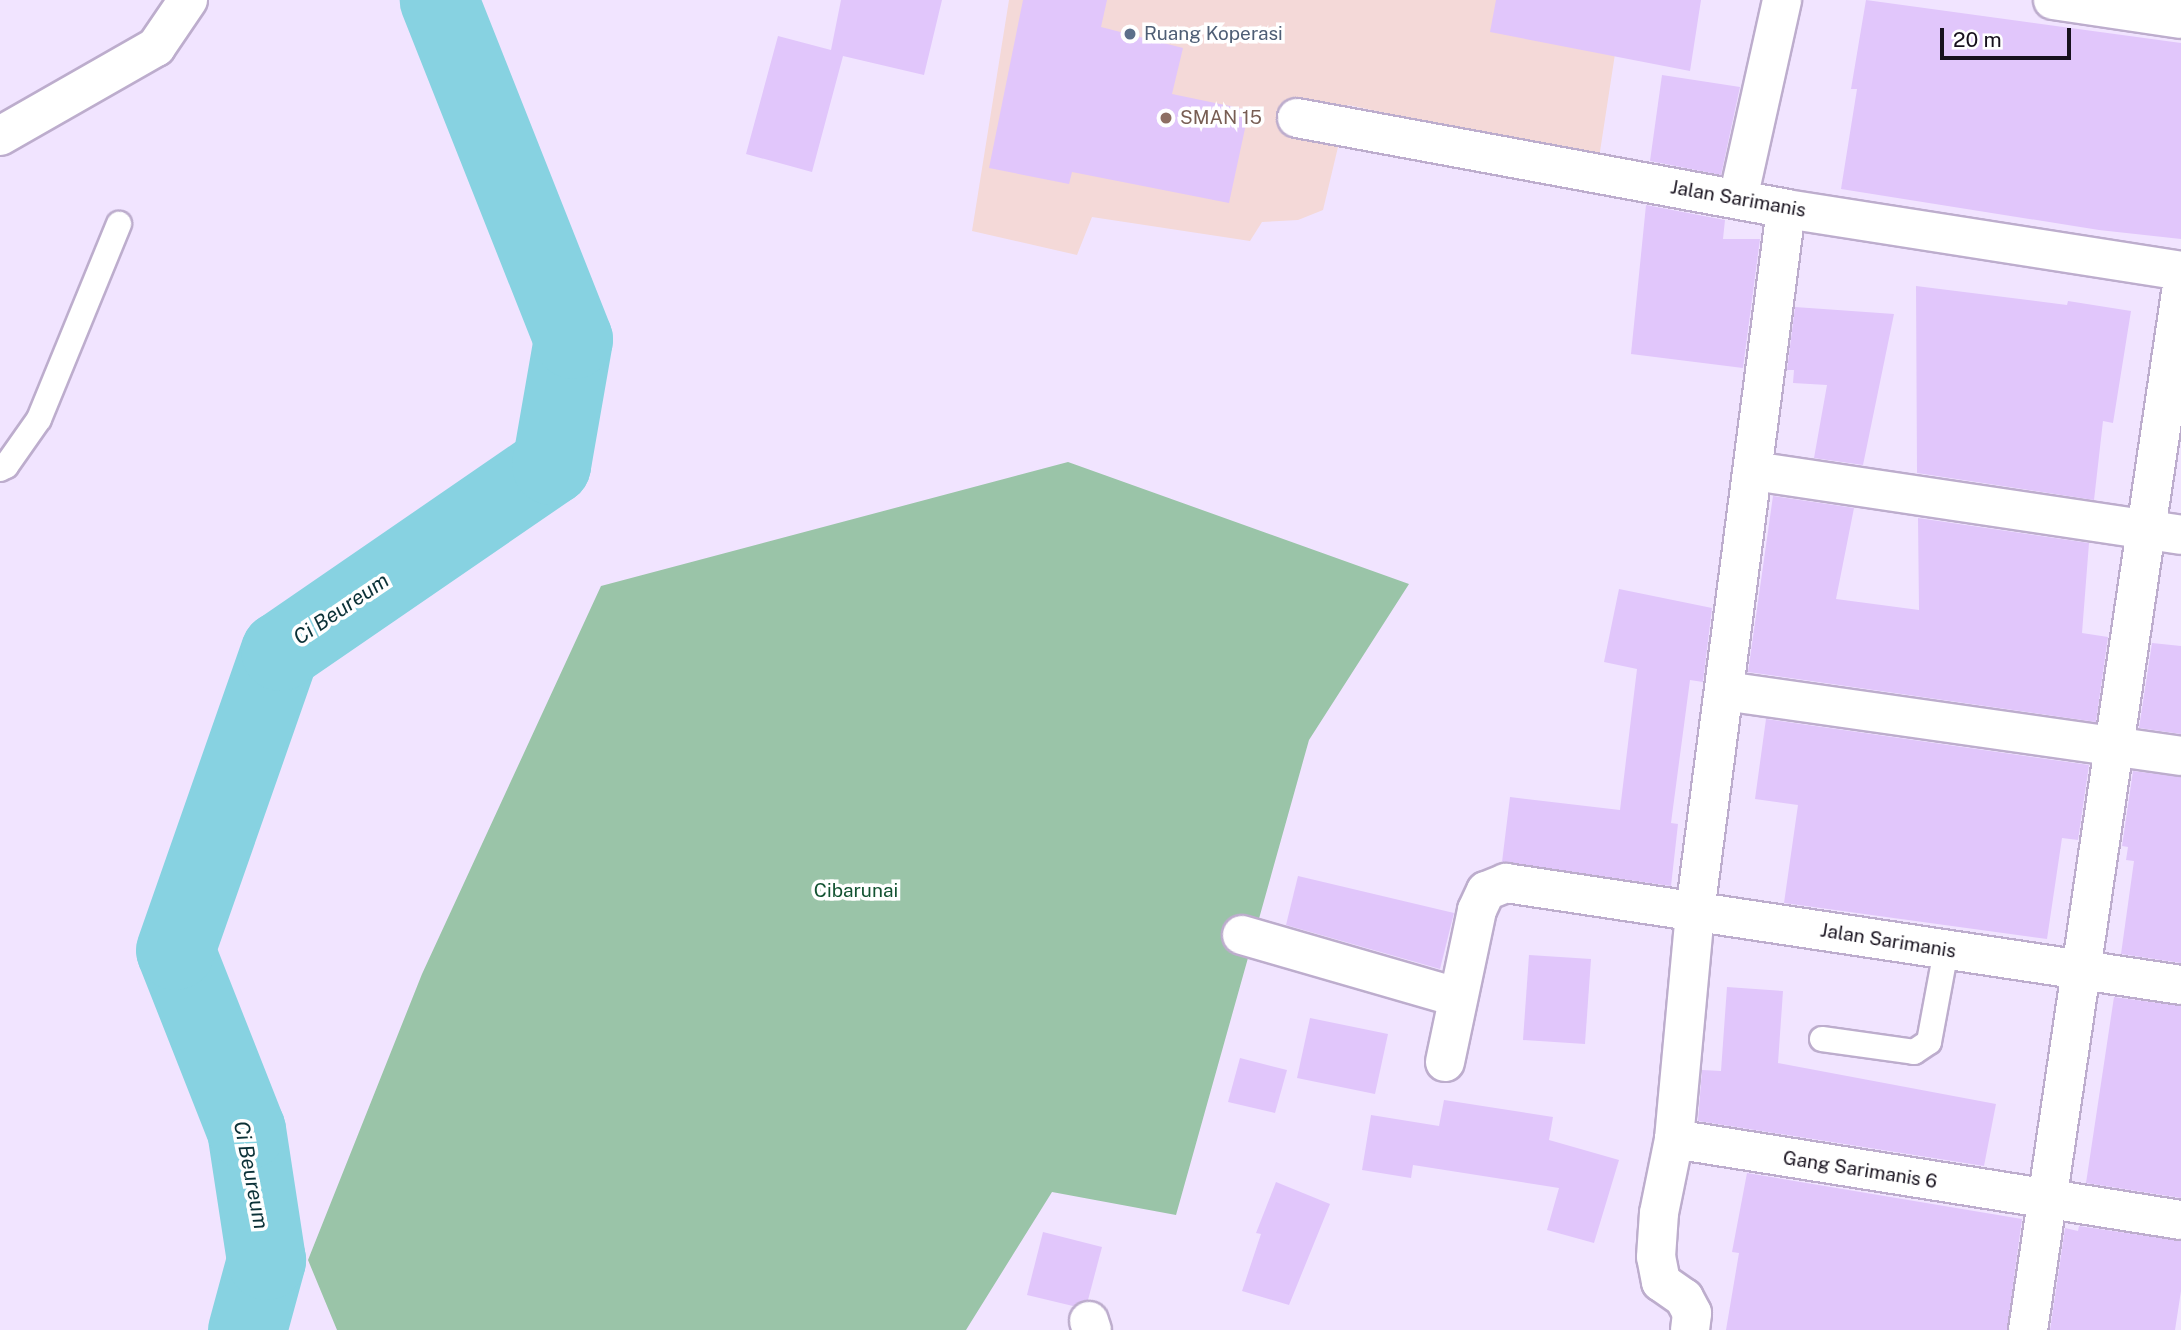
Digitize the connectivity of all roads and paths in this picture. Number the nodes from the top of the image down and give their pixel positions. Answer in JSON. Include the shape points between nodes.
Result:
{"nodes":[{"id":1,"x":188,"y":0,"type":"edge"},
{"id":2,"x":1782,"y":0,"type":"edge"},
{"id":3,"x":2053,"y":0,"type":"edge"},
{"id":4,"x":2181,"y":19,"type":"edge"},
{"id":5,"x":1297,"y":118,"type":"dead end"},
{"id":6,"x":0,"y":136,"type":"edge"},
{"id":7,"x":1738,"y":199,"type":"junction"},
{"id":8,"x":1786,"y":209,"type":"junction"},
{"id":9,"x":119,"y":224,"type":"dead end"},
{"id":10,"x":2181,"y":271,"type":"edge"},
{"id":11,"x":2181,"y":293,"type":"edge"},
{"id":12,"x":0,"y":469,"type":"edge"},
{"id":13,"x":1754,"y":471,"type":"junction"},
{"id":14,"x":2163,"y":532,"type":"edge"},
{"id":15,"x":1726,"y":691,"type":"junction"},
{"id":16,"x":2116,"y":747,"type":"junction"},
{"id":17,"x":2181,"y":756,"type":"edge"},
{"id":18,"x":1695,"y":912,"type":"junction"},
{"id":19,"x":1242,"y":935,"type":"dead end"},
{"id":20,"x":1946,"y":950,"type":"junction"},
{"id":21,"x":2081,"y":971,"type":"junction"},
{"id":22,"x":2181,"y":985,"type":"edge"},
{"id":23,"x":1457,"y":997,"type":"junction"},
{"id":24,"x":1822,"y":1039,"type":"dead end"},
{"id":25,"x":1445,"y":1062,"type":"dead end"},
{"id":26,"x":1674,"y":1139,"type":"junction"},
{"id":27,"x":2047,"y":1200,"type":"junction"},
{"id":28,"x":2181,"y":1220,"type":"edge"},
{"id":29,"x":1690,"y":1330,"type":"edge"},
{"id":30,"x":2028,"y":1330,"type":"edge"}],
"edges":[{"from":1,"to":6,"type":"street","via":[[156,47]]},
{"from":2,"to":7,"type":"street"},
{"from":3,"to":4,"type":"street"},
{"from":5,"to":7,"type":"street","name":"Jalan Sarimanis"},
{"from":7,"to":8,"type":"street","name":"Jalan Sarimanis"},
{"from":8,"to":10,"type":"street","name":"Jalan Sarimanis"},
{"from":8,"to":13,"type":"street"},
{"from":9,"to":12,"type":"lane","via":[[39,419]]},
{"from":11,"to":14,"type":"street"},
{"from":13,"to":14,"type":"street"},
{"from":13,"to":15,"type":"street"},
{"from":14,"to":16,"type":"street"},
{"from":15,"to":16,"type":"street"},
{"from":15,"to":18,"type":"street"},
{"from":16,"to":17,"type":"street"},
{"from":16,"to":21,"type":"street"},
{"from":18,"to":20,"type":"street","name":"Jalan Sarimanis"},
{"from":18,"to":23,"type":"street","name":"Jalan Sarimanis","via":[[1495,885],[1486,891],[1477,910]]},
{"from":18,"to":26,"type":"street"},
{"from":19,"to":23,"type":"street"},
{"from":20,"to":21,"type":"street","name":"Jalan Sarimanis"},
{"from":20,"to":24,"type":"lane","via":[[1929,1042],[1914,1052]]},
{"from":21,"to":22,"type":"street","name":"Jalan Sarimanis"},
{"from":21,"to":27,"type":"street"},
{"from":23,"to":25,"type":"street"},
{"from":26,"to":27,"type":"street","name":"Gang Sarimanis 6"},
{"from":26,"to":29,"type":"street","via":[[1659,1213],[1656,1257],[1661,1282],[1684,1298],[1692,1314]]},
{"from":27,"to":28,"type":"street","name":"Gang Sarimanis 6"},
{"from":27,"to":30,"type":"street"}]}
